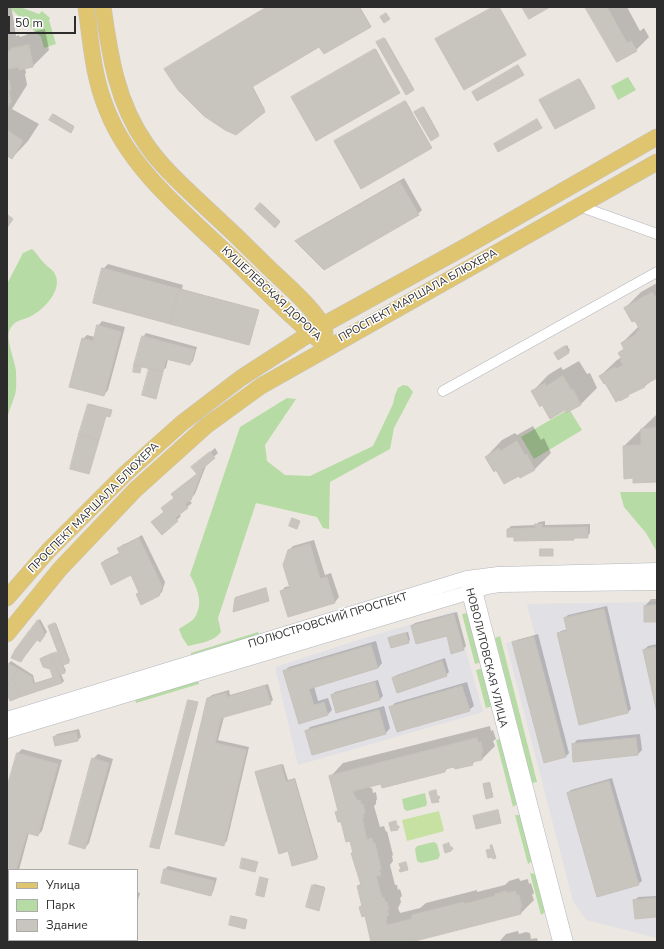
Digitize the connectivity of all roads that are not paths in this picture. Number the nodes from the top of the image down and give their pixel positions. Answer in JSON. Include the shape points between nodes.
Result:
{"nodes":[{"id":1,"x":86,"y":7,"type":"edge"},
{"id":2,"x":103,"y":7,"type":"edge"},
{"id":3,"x":657,"y":137,"type":"edge"},
{"id":4,"x":657,"y":162,"type":"edge"},
{"id":5,"x":579,"y":206,"type":"junction"},
{"id":6,"x":657,"y":234,"type":"edge"},
{"id":7,"x":657,"y":272,"type":"edge"},
{"id":8,"x":317,"y":329,"type":"junction"},
{"id":9,"x":328,"y":347,"type":"junction"},
{"id":10,"x":443,"y":391,"type":"dead end"},
{"id":11,"x":657,"y":570,"type":"edge"},
{"id":12,"x":468,"y":578,"type":"junction"},
{"id":13,"x":657,"y":582,"type":"edge"},
{"id":14,"x":472,"y":591,"type":"junction"},
{"id":15,"x":7,"y":598,"type":"edge"},
{"id":16,"x":7,"y":634,"type":"edge"},
{"id":17,"x":7,"y":719,"type":"edge"},
{"id":18,"x":7,"y":730,"type":"edge"},
{"id":19,"x":558,"y":942,"type":"edge"},
{"id":20,"x":568,"y":942,"type":"edge"}],
"edges":[{"from":1,"to":8,"type":"main road","name":"КУШЕЛЕВСКАЯ ДОРОГА","via":[[96,79],[107,111],[132,156],[157,186]]},
{"from":2,"to":8,"type":"main road","name":"КУШЕЛЕВСКАЯ ДОРОГА","via":[[110,56],[123,104],[146,144],[185,187],[300,297]]},
{"from":3,"to":8,"type":"main road","name":"ПРОСПЕКТ МАРШАЛА БЛЮХЕРА"},
{"from":4,"to":5,"type":"main road","name":"ПРОСПЕКТ МАРШАЛА БЛЮХЕРА"},
{"from":5,"to":6,"type":"street"},
{"from":5,"to":9,"type":"main road","name":"ПРОСПЕКТ МАРШАЛА БЛЮХЕРА"},
{"from":7,"to":10,"type":"street"},
{"from":8,"to":9,"type":"main road","name":"КУШЕЛЕВСКАЯ ДОРОГА"},
{"from":8,"to":15,"type":"main road","name":"ПРОСПЕКТ МАРШАЛА БЛЮХЕРА","via":[[235,383],[164,438],[78,520]]},
{"from":9,"to":16,"type":"main road","name":"ПРОСПЕКТ МАРШАЛА БЛЮХЕРА","via":[[261,386],[206,426],[135,490],[60,569]]},
{"from":11,"to":12,"type":"main road","name":"ПОЛЮСТРОВСКИЙ ПРОСПЕКТ","via":[[498,574]]},
{"from":12,"to":14,"type":"street","name":"НОВОЛИТОВСКАЯ УЛИЦА"},
{"from":12,"to":17,"type":"main road","name":"ПОЛЮСТРОВСКИЙ ПРОСПЕКТ"},
{"from":13,"to":14,"type":"main road","name":"ПОЛЮСТРОВСКИЙ ПРОСПЕКТ","via":[[499,585]]},
{"from":14,"to":18,"type":"main road","name":"ПОЛЮСТРОВСКИЙ ПРОСПЕКТ"},
{"from":14,"to":19,"type":"street","name":"НОВОЛИТОВСКАЯ УЛИЦА"},
{"from":14,"to":20,"type":"street","name":"НОВОЛИТОВСКАЯ УЛИЦА"}]}
